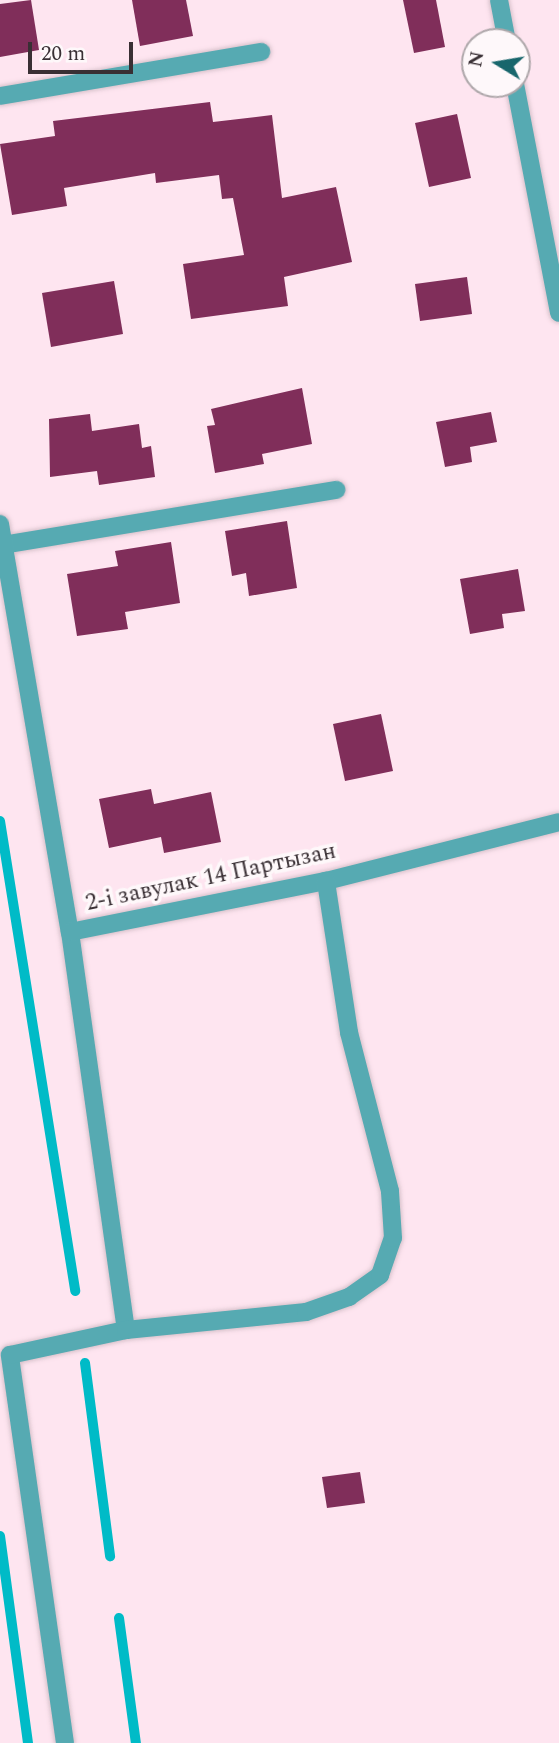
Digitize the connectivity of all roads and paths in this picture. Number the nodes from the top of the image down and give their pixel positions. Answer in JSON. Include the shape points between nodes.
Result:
{"nodes":[{"id":1,"x":499,"y":0,"type":"edge"},
{"id":2,"x":504,"y":28,"type":"edge"},
{"id":3,"x":261,"y":52,"type":"dead end"},
{"id":4,"x":0,"y":96,"type":"edge"},
{"id":5,"x":518,"y":98,"type":"edge"},
{"id":6,"x":559,"y":313,"type":"edge"},
{"id":7,"x":337,"y":490,"type":"dead end"},
{"id":8,"x":0,"y":524,"type":"edge"},
{"id":9,"x":3,"y":545,"type":"junction"},
{"id":10,"x":559,"y":822,"type":"edge"},
{"id":11,"x":326,"y":881,"type":"junction"},
{"id":12,"x":71,"y":932,"type":"junction"},
{"id":13,"x":126,"y":1330,"type":"junction"},
{"id":14,"x":65,"y":1743,"type":"edge"}],
"edges":[{"from":1,"to":2,"type":"street"},
{"from":3,"to":4,"type":"street"},
{"from":5,"to":6,"type":"street"},
{"from":7,"to":9,"type":"street"},
{"from":8,"to":9,"type":"street","name":"2-і завулак 14 Партызан"},
{"from":9,"to":12,"type":"street","name":"2-і завулак 14 Партызан"},
{"from":10,"to":11,"type":"street","name":"2-і завулак 14 Партызан"},
{"from":11,"to":12,"type":"street","name":"2-і завулак 14 Партызан"},
{"from":11,"to":13,"type":"street","via":[[349,1032],[390,1191],[393,1238],[380,1275],[349,1297],[306,1312]]},
{"from":12,"to":13,"type":"street"},
{"from":13,"to":14,"type":"street","via":[[10,1355]]}]}
